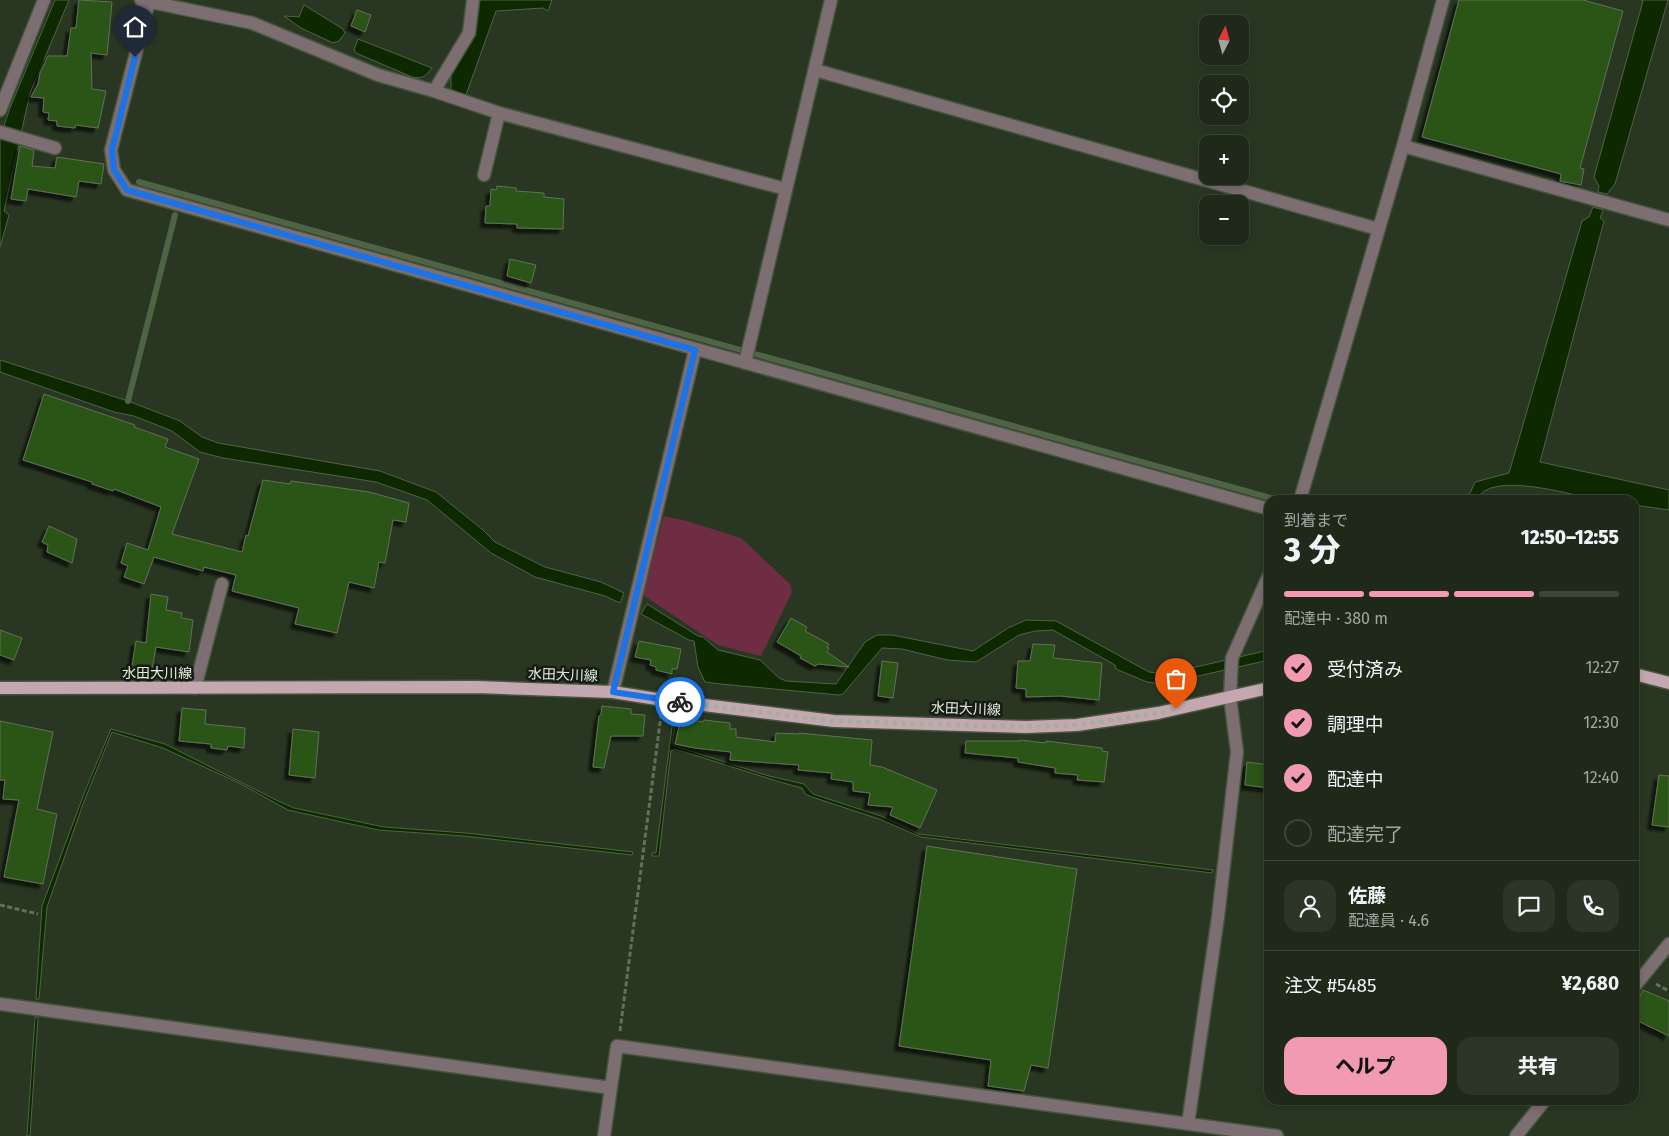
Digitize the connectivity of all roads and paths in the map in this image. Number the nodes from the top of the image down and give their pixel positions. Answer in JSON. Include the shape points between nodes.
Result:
{"nodes":[{"id":1,"x":44,"y":0,"type":"edge"},
{"id":2,"x":473,"y":0,"type":"edge"},
{"id":3,"x":831,"y":0,"type":"edge"},
{"id":4,"x":1443,"y":0,"type":"edge"},
{"id":5,"x":145,"y":1,"type":"edge"},
{"id":6,"x":815,"y":70,"type":"junction"},
{"id":7,"x":434,"y":91,"type":"junction"},
{"id":8,"x":0,"y":110,"type":"edge"},
{"id":9,"x":499,"y":113,"type":"junction"},
{"id":10,"x":0,"y":132,"type":"edge"},
{"id":11,"x":1403,"y":146,"type":"junction"},
{"id":12,"x":55,"y":148,"type":"dead end"},
{"id":13,"x":484,"y":175,"type":"dead end"},
{"id":14,"x":786,"y":189,"type":"junction"},
{"id":15,"x":1669,"y":220,"type":"edge"},
{"id":16,"x":1378,"y":229,"type":"junction"},
{"id":17,"x":695,"y":350,"type":"junction"},
{"id":18,"x":745,"y":363,"type":"junction"},
{"id":19,"x":1301,"y":495,"type":"edge"},
{"id":20,"x":1264,"y":508,"type":"edge"},
{"id":21,"x":222,"y":584,"type":"dead end"},
{"id":22,"x":1264,"y":588,"type":"edge"},
{"id":23,"x":1639,"y":675,"type":"edge"},
{"id":24,"x":1669,"y":683,"type":"edge"},
{"id":25,"x":0,"y":688,"type":"edge"},
{"id":26,"x":195,"y":688,"type":"junction"},
{"id":27,"x":1264,"y":689,"type":"edge"},
{"id":28,"x":613,"y":692,"type":"junction"},
{"id":29,"x":1230,"y":697,"type":"junction"},
{"id":30,"x":663,"y":700,"type":"junction"},
{"id":31,"x":0,"y":905,"type":"edge"},
{"id":32,"x":38,"y":914,"type":"dead end"},
{"id":33,"x":1669,"y":944,"type":"edge"},
{"id":34,"x":1639,"y":981,"type":"edge"},
{"id":35,"x":0,"y":1004,"type":"edge"},
{"id":36,"x":618,"y":1046,"type":"junction"},
{"id":37,"x":611,"y":1088,"type":"junction"},
{"id":38,"x":1540,"y":1105,"type":"edge"},
{"id":39,"x":1188,"y":1124,"type":"junction"},
{"id":40,"x":604,"y":1136,"type":"edge"},
{"id":41,"x":1276,"y":1136,"type":"edge"},
{"id":42,"x":1516,"y":1136,"type":"edge"}],
"edges":[{"from":1,"to":8,"type":"street"},
{"from":2,"to":7,"type":"street","via":[[469,33]]},
{"from":3,"to":6,"type":"street"},
{"from":4,"to":11,"type":"street"},
{"from":5,"to":7,"type":"street","via":[[252,23],[378,75]]},
{"from":5,"to":17,"type":"street","via":[[112,150],[114,170],[127,190]]},
{"from":6,"to":14,"type":"street"},
{"from":6,"to":16,"type":"street"},
{"from":7,"to":9,"type":"street"},
{"from":9,"to":13,"type":"street"},
{"from":9,"to":14,"type":"street"},
{"from":10,"to":12,"type":"street"},
{"from":11,"to":15,"type":"street"},
{"from":11,"to":16,"type":"street"},
{"from":14,"to":18,"type":"street"},
{"from":16,"to":19,"type":"street"},
{"from":17,"to":18,"type":"street"},
{"from":17,"to":28,"type":"street"},
{"from":18,"to":20,"type":"street"},
{"from":21,"to":26,"type":"street"},
{"from":22,"to":29,"type":"street","via":[[1232,664]]},
{"from":23,"to":24,"type":"main road"},
{"from":25,"to":26,"type":"main road","name":"水田大川線"},
{"from":26,"to":28,"type":"main road","name":"水田大川線","via":[[477,686]]},
{"from":27,"to":29,"type":"main road","name":"水田大川線"},
{"from":28,"to":30,"type":"main road","name":"水田大川線"},
{"from":29,"to":30,"type":"main road","name":"水田大川線","via":[[1149,715],[1077,725],[1026,727],[834,721]]},
{"from":29,"to":39,"type":"street","via":[[1236,752],[1218,917]]},
{"from":30,"to":36,"type":"path"},
{"from":31,"to":32,"type":"path"},
{"from":33,"to":34,"type":"street"},
{"from":35,"to":37,"type":"street"},
{"from":36,"to":37,"type":"street"},
{"from":36,"to":39,"type":"street"},
{"from":37,"to":40,"type":"street"},
{"from":38,"to":42,"type":"street"},
{"from":39,"to":41,"type":"street"}]}
